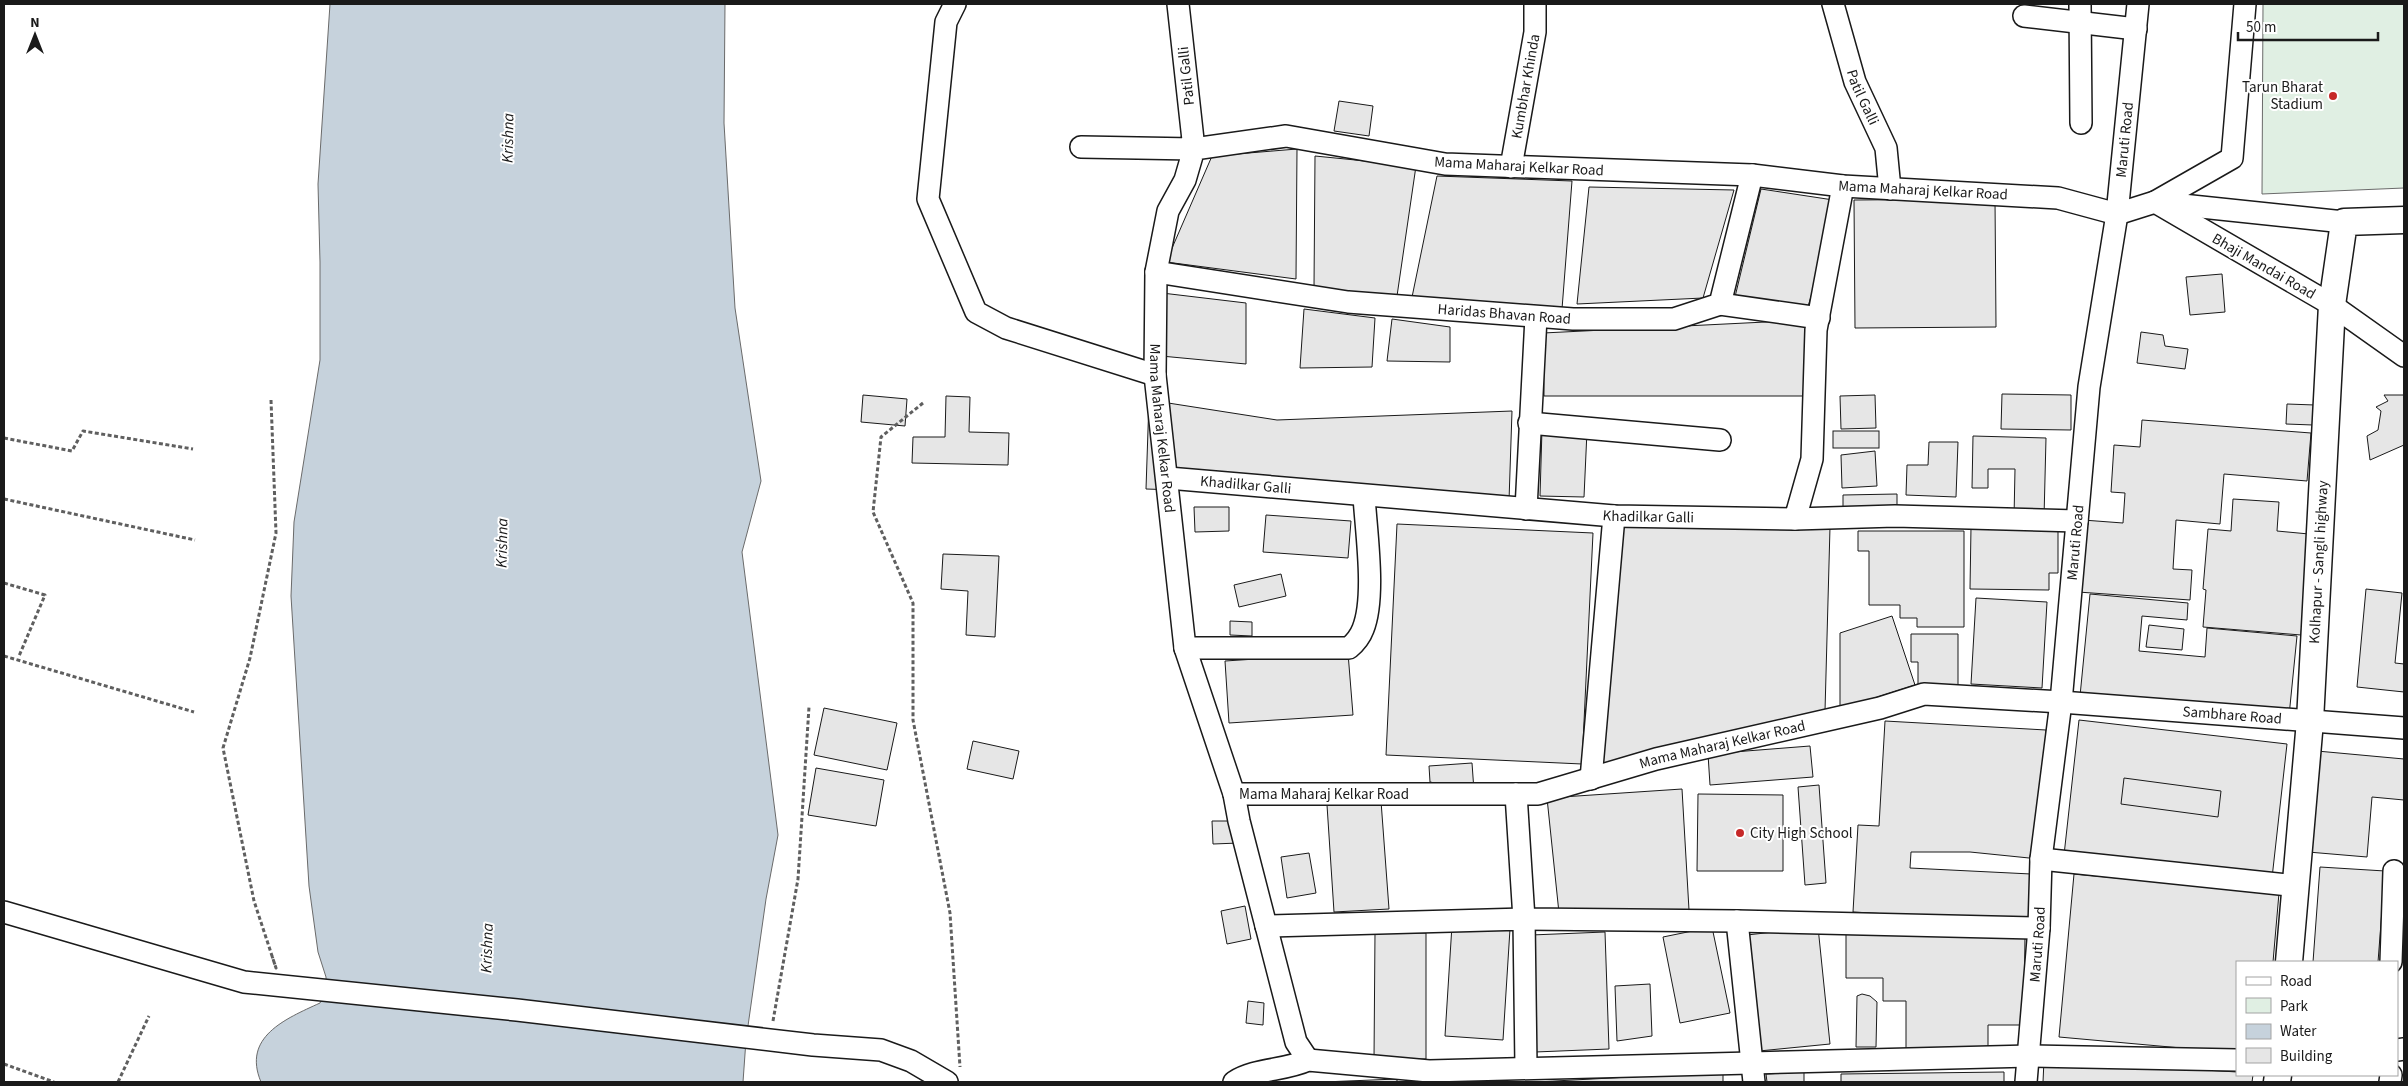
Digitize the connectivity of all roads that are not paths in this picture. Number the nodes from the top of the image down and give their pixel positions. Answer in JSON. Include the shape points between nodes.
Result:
{"nodes":[{"id":1,"x":955,"y":4,"type":"edge"},
{"id":2,"x":1178,"y":4,"type":"edge"},
{"id":3,"x":1535,"y":4,"type":"edge"},
{"id":4,"x":1833,"y":4,"type":"edge"},
{"id":5,"x":2138,"y":4,"type":"edge"},
{"id":6,"x":2245,"y":4,"type":"edge"},
{"id":7,"x":2080,"y":13,"type":"edge"},
{"id":8,"x":2024,"y":16,"type":"dead end"},
{"id":9,"x":2136,"y":29,"type":"junction"},
{"id":10,"x":2081,"y":123,"type":"dead end"},
{"id":11,"x":1081,"y":147,"type":"dead end"},
{"id":12,"x":1194,"y":148,"type":"junction"},
{"id":13,"x":1511,"y":168,"type":"junction"},
{"id":14,"x":1752,"y":175,"type":"junction"},
{"id":15,"x":1843,"y":186,"type":"junction"},
{"id":16,"x":1890,"y":189,"type":"junction"},
{"id":17,"x":2155,"y":202,"type":"junction"},
{"id":18,"x":2117,"y":214,"type":"junction"},
{"id":19,"x":2404,"y":220,"type":"edge"},
{"id":20,"x":2344,"y":222,"type":"junction"},
{"id":21,"x":1156,"y":272,"type":"junction"},
{"id":22,"x":1720,"y":304,"type":"junction"},
{"id":23,"x":2332,"y":305,"type":"junction"},
{"id":24,"x":1536,"y":317,"type":"junction"},
{"id":25,"x":1818,"y":318,"type":"junction"},
{"id":26,"x":2404,"y":356,"type":"edge"},
{"id":27,"x":1155,"y":375,"type":"junction"},
{"id":28,"x":1529,"y":423,"type":"junction"},
{"id":29,"x":1720,"y":440,"type":"dead end"},
{"id":30,"x":1168,"y":478,"type":"junction"},
{"id":31,"x":1364,"y":496,"type":"junction"},
{"id":32,"x":1526,"y":509,"type":"junction"},
{"id":33,"x":1614,"y":516,"type":"junction"},
{"id":34,"x":1795,"y":519,"type":"junction"},
{"id":35,"x":2077,"y":521,"type":"junction"},
{"id":36,"x":1185,"y":648,"type":"junction"},
{"id":37,"x":2061,"y":702,"type":"junction"},
{"id":38,"x":2310,"y":720,"type":"junction"},
{"id":39,"x":2404,"y":728,"type":"edge"},
{"id":40,"x":1591,"y":779,"type":"junction"},
{"id":41,"x":1234,"y":794,"type":"junction"},
{"id":42,"x":1516,"y":794,"type":"junction"},
{"id":43,"x":2041,"y":859,"type":"junction"},
{"id":44,"x":2394,"y":871,"type":"dead end"},
{"id":45,"x":2297,"y":886,"type":"junction"},
{"id":46,"x":4,"y":912,"type":"edge"},
{"id":47,"x":1524,"y":919,"type":"junction"},
{"id":48,"x":1736,"y":921,"type":"junction"},
{"id":49,"x":1266,"y":926,"type":"junction"},
{"id":50,"x":2039,"y":928,"type":"junction"},
{"id":51,"x":2289,"y":961,"type":"edge"},
{"id":52,"x":2391,"y":961,"type":"edge"},
{"id":53,"x":2030,"y":1056,"type":"junction"},
{"id":54,"x":1308,"y":1060,"type":"junction"},
{"id":55,"x":2236,"y":1060,"type":"edge"},
{"id":56,"x":1526,"y":1067,"type":"junction"},
{"id":57,"x":1752,"y":1073,"type":"edge"},
{"id":58,"x":1429,"y":1077,"type":"edge"},
{"id":59,"x":954,"y":1079,"type":"edge"},
{"id":60,"x":1234,"y":1082,"type":"edge"},
{"id":61,"x":2026,"y":1082,"type":"edge"}],
"edges":[{"from":1,"to":27,"type":"street","via":[[946,22],[928,200],[976,312],[1006,328]]},
{"from":2,"to":12,"type":"street","name":"Patil Galli"},
{"from":3,"to":13,"type":"street","name":"Kumbhar Khinda","via":[[1536,32]]},
{"from":4,"to":16,"type":"street","name":"Patil Galli","via":[[1855,82],[1886,148]]},
{"from":5,"to":9,"type":"street","name":"Maruti Road"},
{"from":6,"to":17,"type":"street","via":[[2232,158]]},
{"from":7,"to":8,"type":"street"},
{"from":7,"to":9,"type":"street"},
{"from":7,"to":10,"type":"street"},
{"from":9,"to":18,"type":"street","name":"Maruti Road"},
{"from":11,"to":12,"type":"street"},
{"from":12,"to":13,"type":"street","name":"Mama Maharaj Kelkar Road","via":[[1286,136],[1445,164]]},
{"from":12,"to":21,"type":"street","name":"Mama Maharaj Kelkar Road","via":[[1185,180],[1168,211]]},
{"from":13,"to":14,"type":"street","name":"Mama Maharaj Kelkar Road"},
{"from":14,"to":15,"type":"street","name":"Mama Maharaj Kelkar Road"},
{"from":14,"to":22,"type":"street"},
{"from":15,"to":16,"type":"street","name":"Mama Maharaj Kelkar Road"},
{"from":15,"to":25,"type":"street"},
{"from":16,"to":18,"type":"street","name":"Mama Maharaj Kelkar Road","via":[[2058,198]]},
{"from":17,"to":18,"type":"street"},
{"from":17,"to":20,"type":"street"},
{"from":17,"to":23,"type":"street","name":"Bhaji Mandai Road"},
{"from":18,"to":35,"type":"street","name":"Maruti Road","via":[[2089,388]]},
{"from":19,"to":20,"type":"main road"},
{"from":20,"to":23,"type":"main road","name":"Kolhapur - Sangli highway"},
{"from":21,"to":24,"type":"street","name":"Haridas Bhavan Road","via":[[1348,302]]},
{"from":21,"to":27,"type":"street","name":"Mama Maharaj Kelkar Road"},
{"from":22,"to":24,"type":"street","name":"Haridas Bhavan Road","via":[[1674,319]]},
{"from":22,"to":25,"type":"street"},
{"from":23,"to":26,"type":"street","name":"Bhaji Mandai Road"},
{"from":23,"to":38,"type":"main road","name":"Kolhapur - Sangli highway"},
{"from":24,"to":28,"type":"street"},
{"from":25,"to":34,"type":"street","via":[[1812,459]]},
{"from":27,"to":30,"type":"street","name":"Mama Maharaj Kelkar Road"},
{"from":28,"to":29,"type":"street"},
{"from":28,"to":32,"type":"street"},
{"from":30,"to":31,"type":"street","name":"Khadilkar Galli"},
{"from":30,"to":36,"type":"street","name":"Mama Maharaj Kelkar Road","via":[[1169,518]]},
{"from":31,"to":32,"type":"street","name":"Khadilkar Galli"},
{"from":31,"to":36,"type":"street","via":[[1369,597],[1364,628],[1354,644],[1349,648]]},
{"from":32,"to":33,"type":"street","name":"Khadilkar Galli"},
{"from":33,"to":34,"type":"street","name":"Khadilkar Galli"},
{"from":33,"to":40,"type":"street"},
{"from":34,"to":35,"type":"street","name":"Khadilkar Galli","via":[[1895,516]]},
{"from":35,"to":37,"type":"street","name":"Maruti Road"},
{"from":36,"to":41,"type":"street","name":"Mama Maharaj Kelkar Road"},
{"from":37,"to":38,"type":"street","name":"Sambhare Road"},
{"from":37,"to":40,"type":"street","name":"Mama Maharaj Kelkar Road","via":[[1924,694],[1880,708],[1656,759]]},
{"from":37,"to":43,"type":"street","name":"Maruti Road"},
{"from":38,"to":39,"type":"street","name":"Sambhare Road"},
{"from":38,"to":45,"type":"main road","name":"Kolhapur - Sangli highway"},
{"from":40,"to":42,"type":"street","name":"Mama Maharaj Kelkar Road","via":[[1546,792]]},
{"from":41,"to":42,"type":"street","name":"Mama Maharaj Kelkar Road"},
{"from":41,"to":49,"type":"street"},
{"from":42,"to":47,"type":"street"},
{"from":43,"to":45,"type":"street"},
{"from":43,"to":50,"type":"street","name":"Maruti Road"},
{"from":44,"to":52,"type":"street"},
{"from":45,"to":51,"type":"main road","name":"Kolhapur - Sangli highway"},
{"from":46,"to":59,"type":"street","via":[[244,982],[881,1050]]},
{"from":47,"to":48,"type":"street"},
{"from":47,"to":49,"type":"street"},
{"from":47,"to":56,"type":"street"},
{"from":48,"to":50,"type":"street"},
{"from":48,"to":57,"type":"street"},
{"from":49,"to":54,"type":"street","via":[[1296,1042]]},
{"from":50,"to":53,"type":"street","name":"Maruti Road"},
{"from":53,"to":55,"type":"street"},
{"from":53,"to":57,"type":"street"},
{"from":53,"to":61,"type":"street","name":"Maruti Road"},
{"from":54,"to":58,"type":"street"},
{"from":54,"to":60,"type":"street","via":[[1292,1067],[1246,1074]]},
{"from":56,"to":57,"type":"street"},
{"from":56,"to":58,"type":"street"}]}
